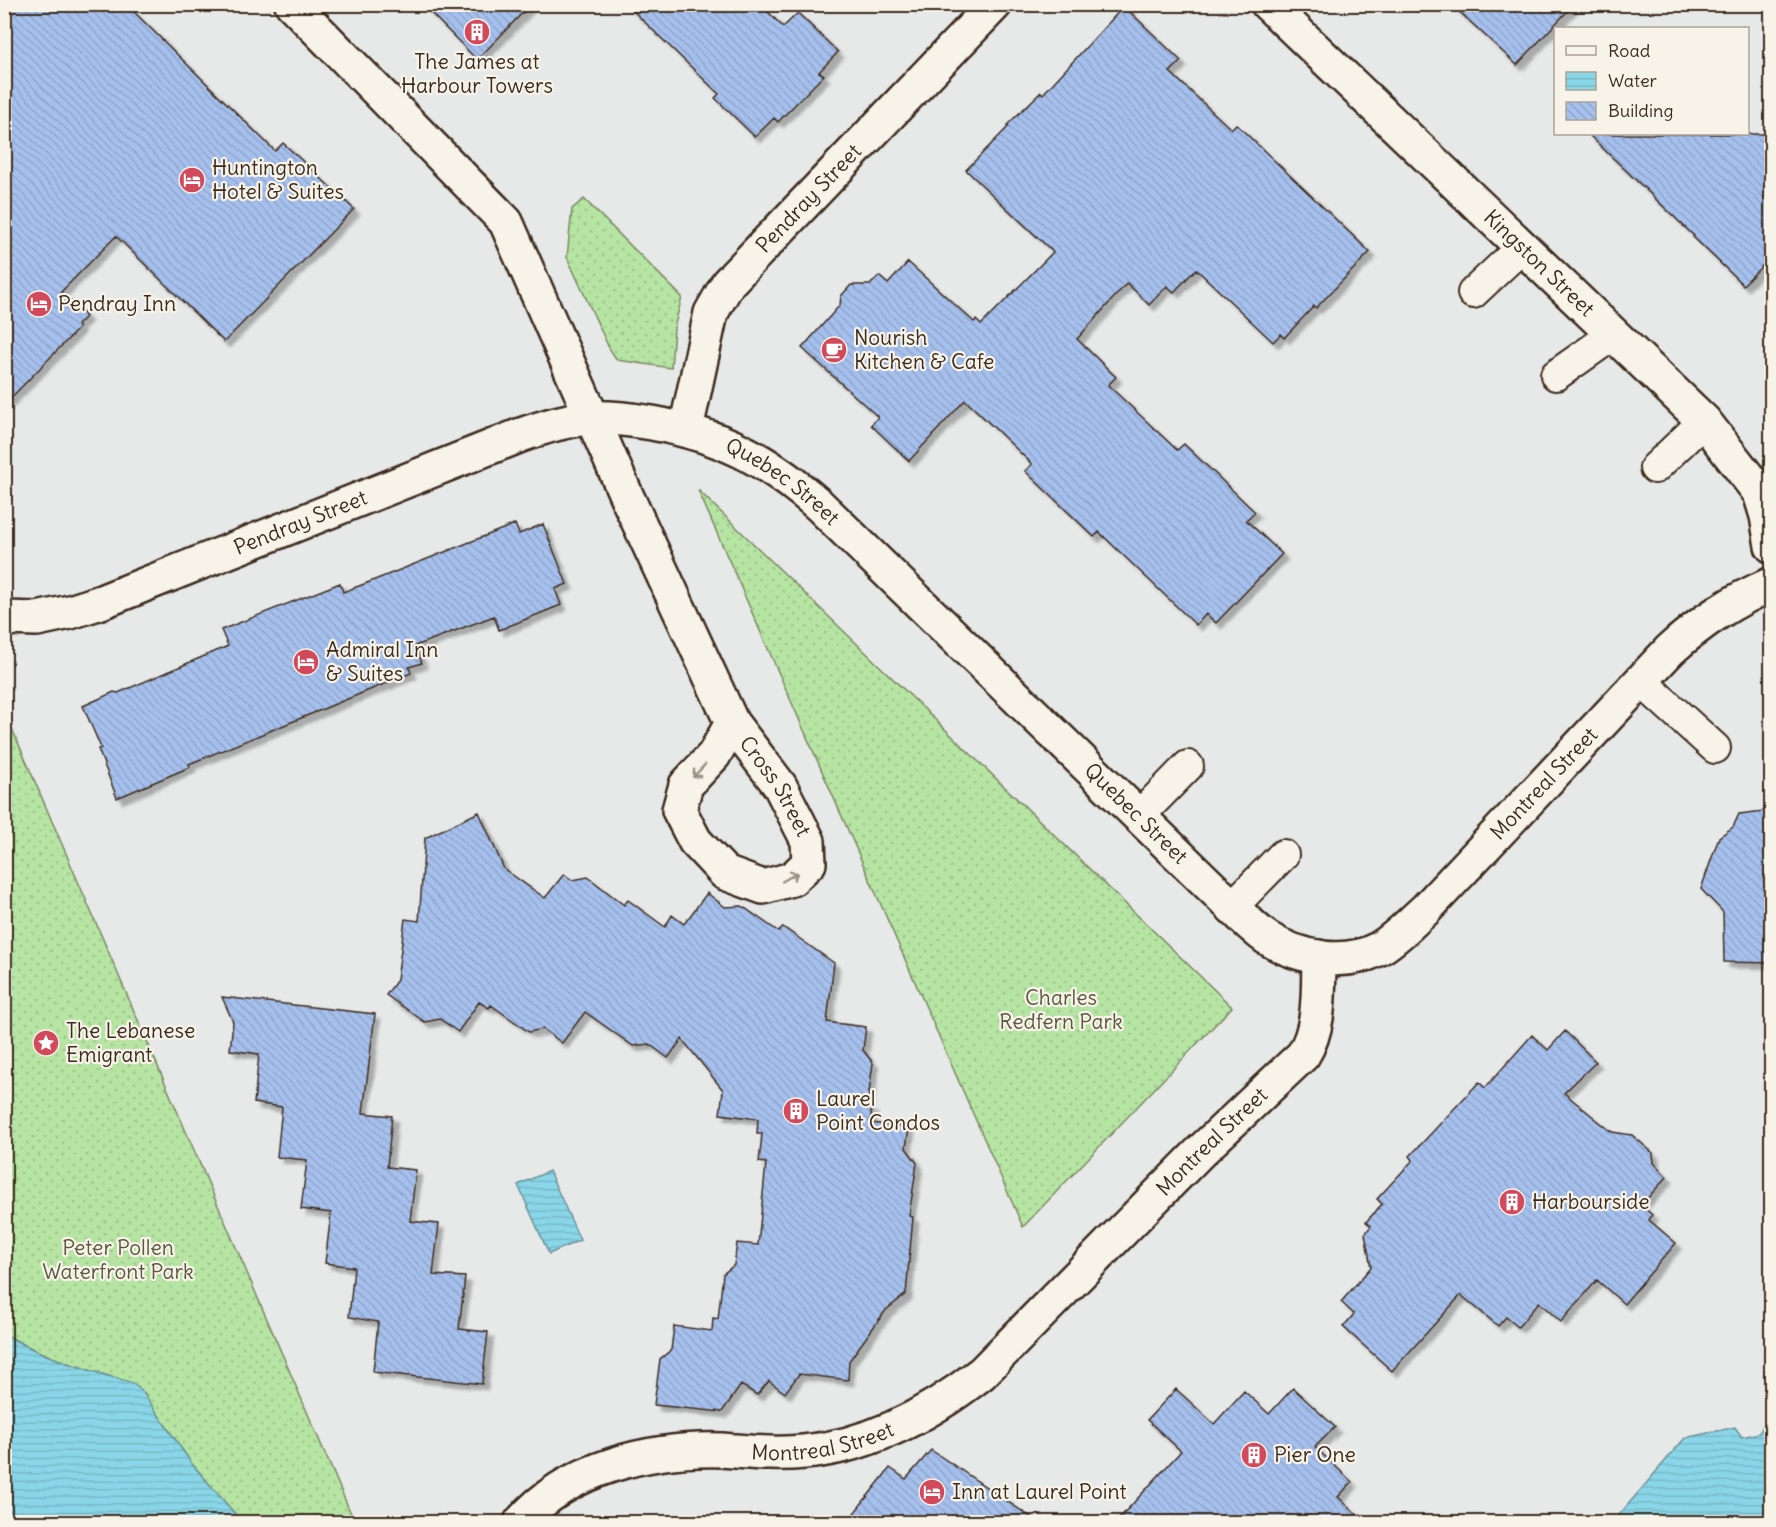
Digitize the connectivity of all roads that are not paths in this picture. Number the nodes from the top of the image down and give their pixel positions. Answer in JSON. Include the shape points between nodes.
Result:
{"nodes":[{"id":1,"x":292,"y":4,"type":"edge"},
{"id":2,"x":995,"y":4,"type":"edge"},
{"id":3,"x":1268,"y":4,"type":"edge"},
{"id":4,"x":1522,"y":247,"type":"junction"},
{"id":5,"x":1473,"y":293,"type":"dead end"},
{"id":6,"x":1614,"y":334,"type":"junction"},
{"id":7,"x":1556,"y":375,"type":"dead end"},
{"id":8,"x":593,"y":418,"type":"junction"},
{"id":9,"x":1704,"y":421,"type":"junction"},
{"id":10,"x":686,"y":429,"type":"junction"},
{"id":11,"x":1655,"y":468,"type":"dead end"},
{"id":12,"x":1772,"y":546,"type":"edge"},
{"id":13,"x":1772,"y":584,"type":"edge"},
{"id":14,"x":4,"y":618,"type":"edge"},
{"id":15,"x":1641,"y":681,"type":"junction"},
{"id":16,"x":732,"y":723,"type":"junction"},
{"id":17,"x":1715,"y":748,"type":"dead end"},
{"id":18,"x":1188,"y":765,"type":"dead end"},
{"id":19,"x":1139,"y":816,"type":"junction"},
{"id":20,"x":1283,"y":855,"type":"dead end"},
{"id":21,"x":1232,"y":907,"type":"junction"},
{"id":22,"x":1319,"y":957,"type":"junction"},
{"id":23,"x":521,"y":1522,"type":"edge"}],
"edges":[{"from":1,"to":8,"type":"street","via":[[507,222]]},
{"from":2,"to":10,"type":"street","name":"Pendray Street","via":[[728,283],[711,313]]},
{"from":3,"to":4,"type":"street","name":"Kingston Street"},
{"from":4,"to":5,"type":"lane"},
{"from":4,"to":6,"type":"street","name":"Kingston Street"},
{"from":6,"to":7,"type":"lane"},
{"from":6,"to":9,"type":"street","name":"Kingston Street"},
{"from":8,"to":10,"type":"street","name":"Quebec Street"},
{"from":8,"to":14,"type":"street","name":"Pendray Street","via":[[554,424],[521,435],[101,602],[37,619]]},
{"from":8,"to":16,"type":"street","name":"Cross Street"},
{"from":9,"to":11,"type":"lane"},
{"from":9,"to":12,"type":"street","name":"Kingston Street","via":[[1761,493]]},
{"from":10,"to":19,"type":"street","name":"Quebec Street","via":[[756,457],[789,479]]},
{"from":13,"to":15,"type":"street","name":"Montreal Street","via":[[1710,617],[1670,650]]},
{"from":15,"to":17,"type":"lane"},
{"from":15,"to":22,"type":"street","name":"Montreal Street","via":[[1395,938],[1361,956]]},
{"from":16,"to":16,"type":"street","name":"Cross Street","one_way":true,"via":[[714,755],[686,785],[679,810],[695,841],[725,873],[763,887],[792,879],[809,863],[808,841],[780,786]]},
{"from":18,"to":19,"type":"lane"},
{"from":19,"to":21,"type":"street","name":"Quebec Street"},
{"from":20,"to":21,"type":"lane"},
{"from":21,"to":22,"type":"street","name":"Quebec Street","via":[[1266,937]]},
{"from":22,"to":23,"type":"street","name":"Montreal Street","via":[[1316,1027],[1303,1055],[1201,1151],[982,1373],[952,1396],[918,1417],[836,1446],[774,1454],[681,1451],[635,1459],[591,1473],[555,1493]]}]}
